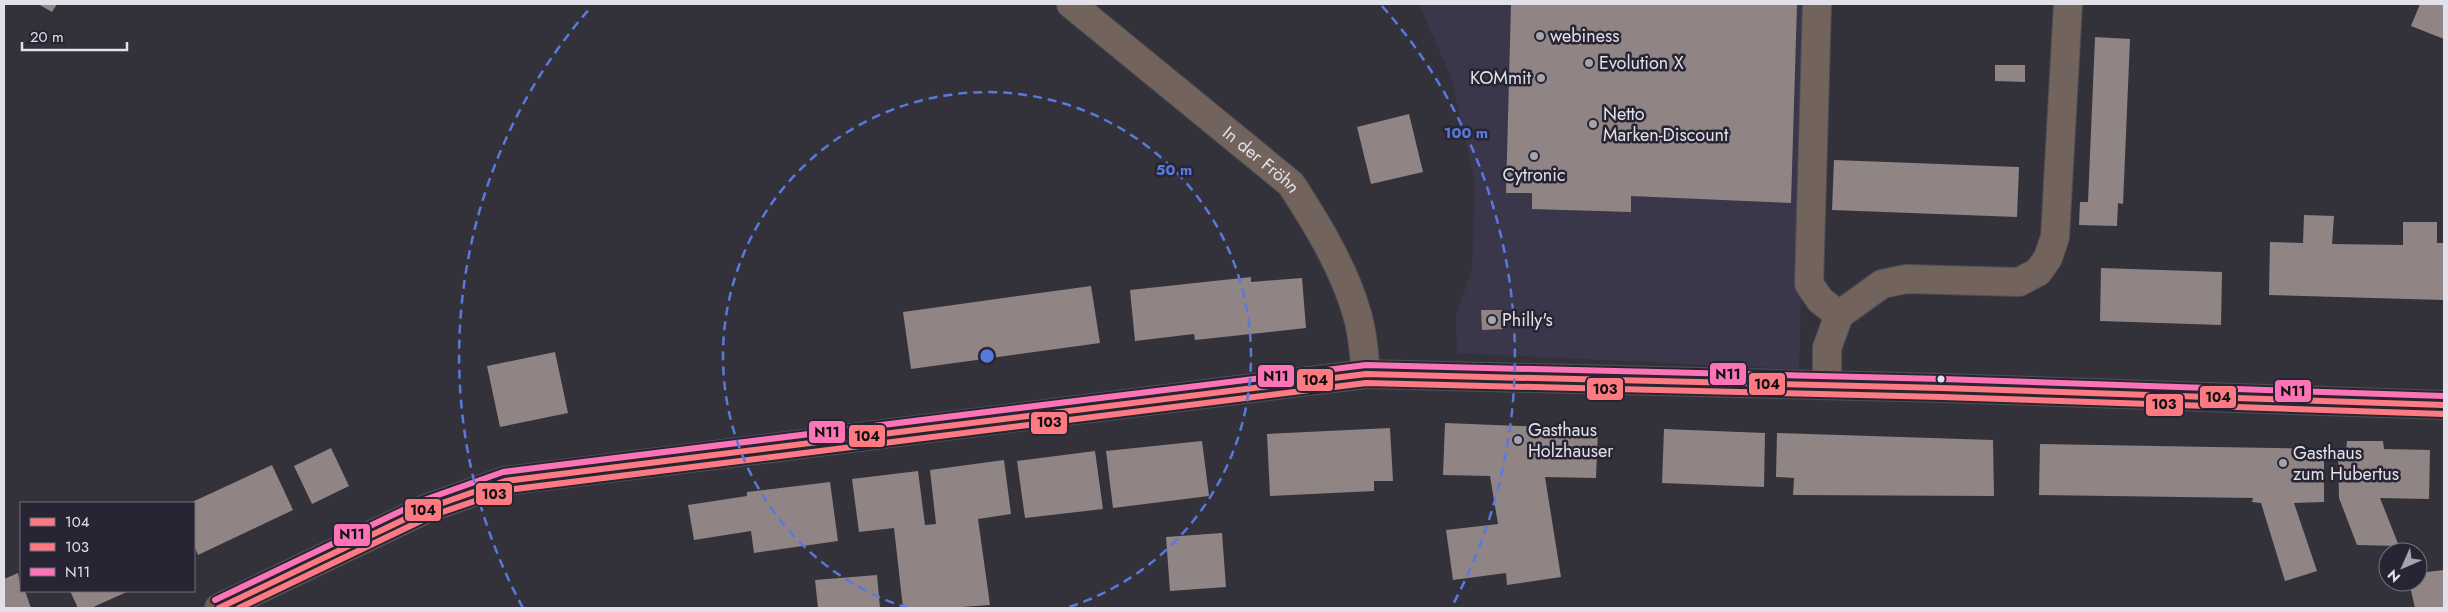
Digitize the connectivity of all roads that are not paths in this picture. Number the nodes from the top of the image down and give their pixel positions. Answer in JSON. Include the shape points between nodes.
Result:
{"nodes":[{"id":1,"x":1071,"y":4,"type":"edge"},
{"id":2,"x":1817,"y":4,"type":"edge"},
{"id":3,"x":2068,"y":4,"type":"edge"},
{"id":4,"x":1839,"y":316,"type":"junction"},
{"id":5,"x":1366,"y":374,"type":"junction"},
{"id":6,"x":1827,"y":385,"type":"junction"},
{"id":7,"x":2444,"y":405,"type":"edge"},
{"id":8,"x":219,"y":608,"type":"edge"}],
"edges":[{"from":1,"to":5,"type":"street","name":"In der Fröhn","via":[[1292,184],[1339,270],[1357,314]]},
{"from":2,"to":4,"type":"street","via":[[1809,284],[1820,300]]},
{"from":3,"to":4,"type":"street","via":[[2055,237],[2048,258],[2038,272],[2019,282],[1906,280],[1882,284]]},
{"from":4,"to":6,"type":"street","via":[[1827,348]]},
{"from":5,"to":6,"type":"main road"},
{"from":5,"to":8,"type":"main road","via":[[505,481],[428,508]]},
{"from":6,"to":7,"type":"main road"}]}
